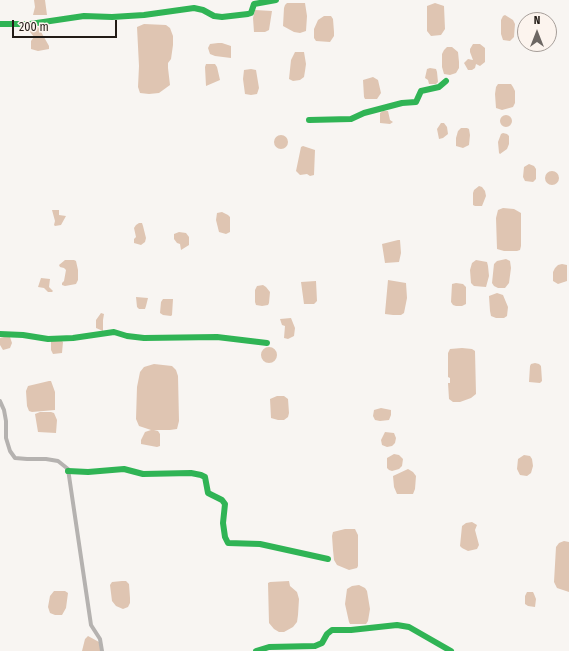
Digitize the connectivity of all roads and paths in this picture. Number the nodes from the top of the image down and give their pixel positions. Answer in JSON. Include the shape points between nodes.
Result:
{"nodes":[{"id":1,"x":276,"y":0,"type":"edge"},
{"id":2,"x":0,"y":24,"type":"edge"},
{"id":3,"x":446,"y":80,"type":"dead end"},
{"id":4,"x":309,"y":120,"type":"dead end"},
{"id":5,"x":0,"y":334,"type":"edge"},
{"id":6,"x":266,"y":343,"type":"dead end"},
{"id":7,"x":0,"y":401,"type":"edge"},
{"id":8,"x":68,"y":471,"type":"junction"},
{"id":9,"x":328,"y":559,"type":"dead end"},
{"id":10,"x":102,"y":651,"type":"edge"},
{"id":11,"x":256,"y":651,"type":"edge"},
{"id":12,"x":451,"y":651,"type":"edge"}],
"edges":[{"from":1,"to":2,"type":"street","via":[[254,4],[251,13],[248,14],[222,17],[194,8],[144,15],[84,16],[30,24]]},
{"from":3,"to":4,"type":"street","via":[[439,87],[421,91],[416,102],[402,103],[351,120]]},
{"from":5,"to":6,"type":"street","via":[[48,339],[114,332],[144,338],[217,337]]},
{"from":7,"to":8,"type":"street","via":[[6,421],[6,438],[15,458],[58,461]]},
{"from":8,"to":9,"type":"street","via":[[124,469],[143,474],[191,473],[201,476],[205,478],[208,493],[225,504],[223,523],[228,543],[260,544]]},
{"from":8,"to":10,"type":"street","via":[[91,625],[100,639]]},
{"from":11,"to":12,"type":"street","via":[[270,647],[315,646],[322,643],[326,634],[343,629],[397,625],[409,627]]}]}
